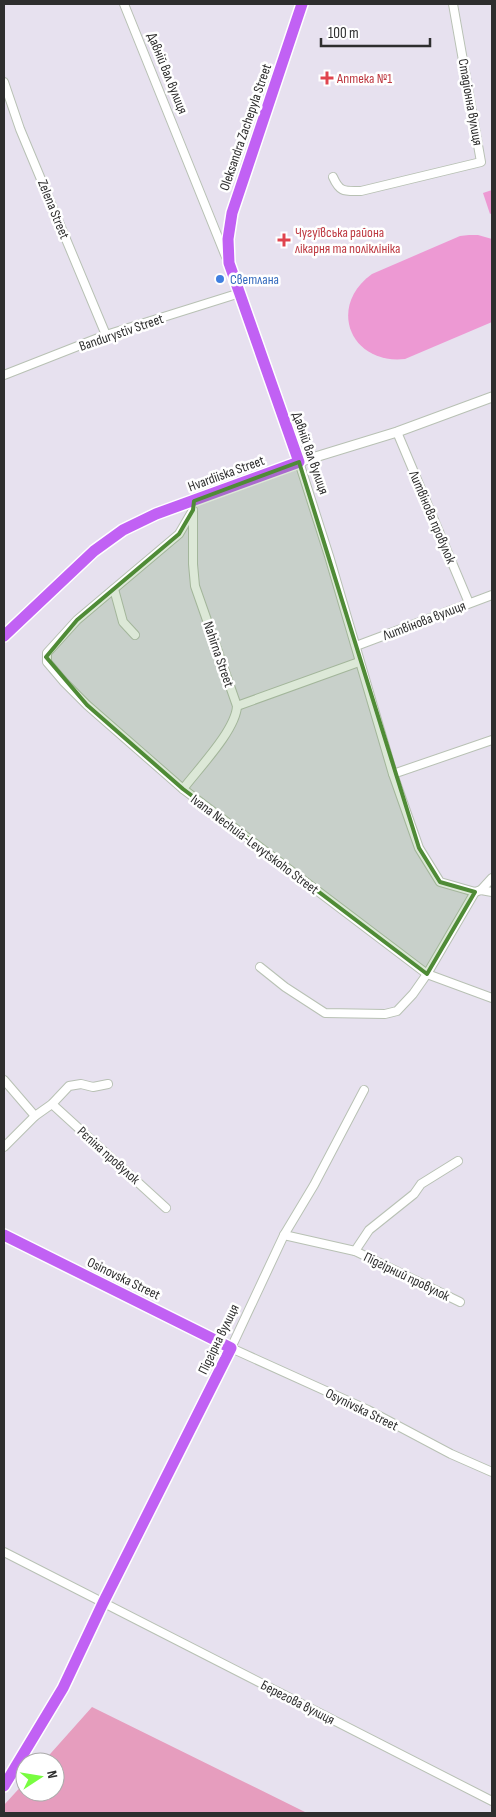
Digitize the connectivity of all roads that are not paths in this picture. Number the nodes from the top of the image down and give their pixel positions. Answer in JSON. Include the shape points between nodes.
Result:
{"nodes":[{"id":1,"x":124,"y":4,"type":"edge"},
{"id":2,"x":302,"y":4,"type":"edge"},
{"id":3,"x":453,"y":4,"type":"edge"},
{"id":4,"x":4,"y":82,"type":"edge"},
{"id":5,"x":332,"y":177,"type":"dead end"},
{"id":6,"x":229,"y":263,"type":"junction"},
{"id":7,"x":240,"y":293,"type":"junction"},
{"id":8,"x":106,"y":336,"type":"junction"},
{"id":9,"x":4,"y":375,"type":"edge"},
{"id":10,"x":492,"y":397,"type":"edge"},
{"id":11,"x":397,"y":432,"type":"junction"},
{"id":12,"x":299,"y":462,"type":"junction"},
{"id":13,"x":194,"y":506,"type":"junction"},
{"id":14,"x":114,"y":589,"type":"junction"},
{"id":15,"x":492,"y":595,"type":"edge"},
{"id":16,"x":469,"y":603,"type":"junction"},
{"id":17,"x":134,"y":635,"type":"dead end"},
{"id":18,"x":4,"y":636,"type":"edge"},
{"id":19,"x":356,"y":646,"type":"junction"},
{"id":20,"x":359,"y":662,"type":"junction"},
{"id":21,"x":237,"y":706,"type":"junction"},
{"id":22,"x":492,"y":740,"type":"edge"},
{"id":23,"x":393,"y":774,"type":"junction"},
{"id":24,"x":183,"y":789,"type":"junction"},
{"id":25,"x":492,"y":878,"type":"edge"},
{"id":26,"x":478,"y":891,"type":"junction"},
{"id":27,"x":492,"y":892,"type":"edge"},
{"id":28,"x":260,"y":967,"type":"dead end"},
{"id":29,"x":426,"y":974,"type":"junction"},
{"id":30,"x":492,"y":998,"type":"edge"},
{"id":31,"x":4,"y":1080,"type":"edge"},
{"id":32,"x":108,"y":1084,"type":"dead end"},
{"id":33,"x":364,"y":1090,"type":"dead end"},
{"id":34,"x":52,"y":1104,"type":"junction"},
{"id":35,"x":35,"y":1116,"type":"junction"},
{"id":36,"x":4,"y":1147,"type":"edge"},
{"id":37,"x":458,"y":1161,"type":"dead end"},
{"id":38,"x":166,"y":1208,"type":"dead end"},
{"id":39,"x":4,"y":1235,"type":"edge"},
{"id":40,"x":284,"y":1235,"type":"junction"},
{"id":41,"x":355,"y":1250,"type":"junction"},
{"id":42,"x":460,"y":1302,"type":"dead end"},
{"id":43,"x":232,"y":1348,"type":"junction"},
{"id":44,"x":492,"y":1472,"type":"edge"},
{"id":45,"x":4,"y":1552,"type":"edge"},
{"id":46,"x":103,"y":1603,"type":"junction"},
{"id":47,"x":4,"y":1786,"type":"edge"},
{"id":48,"x":492,"y":1800,"type":"edge"}],
"edges":[{"from":1,"to":6,"type":"street","name":"Давній вал вулиця"},
{"from":2,"to":6,"type":"main road","name":"Oleksandra Zachepyla Street","via":[[232,213]]},
{"from":3,"to":5,"type":"street","name":"Стадіонна вулиця","via":[[481,162],[361,191],[343,190],[337,187]]},
{"from":4,"to":8,"type":"street","name":"Zelena Street","via":[[20,129]]},
{"from":6,"to":7,"type":"main road","name":"Давній вал вулиця"},
{"from":7,"to":8,"type":"street","name":"Bandurystiv Street"},
{"from":7,"to":12,"type":"main road","name":"Давній вал вулиця"},
{"from":8,"to":9,"type":"street","name":"Bandurystiv Street"},
{"from":10,"to":11,"type":"street","name":"Hvardiiska Street"},
{"from":11,"to":12,"type":"street","name":"Hvardiiska Street"},
{"from":11,"to":16,"type":"street","name":"Литвінова провулок"},
{"from":12,"to":13,"type":"main road","name":"Hvardiiska Street"},
{"from":12,"to":19,"type":"street","name":"Давній вал вулиця"},
{"from":13,"to":14,"type":"street","via":[[179,534]]},
{"from":13,"to":18,"type":"main road","name":"Hvardiiska Street","via":[[139,521],[108,540]]},
{"from":13,"to":21,"type":"street","name":"Nahirna Street","via":[[195,586]]},
{"from":14,"to":17,"type":"street","via":[[123,622]]},
{"from":14,"to":24,"type":"street","name":"Ivana Nechuia-Levytskoho Street","via":[[47,653],[47,662],[87,705]]},
{"from":15,"to":16,"type":"street","name":"Литвінова вулиця"},
{"from":16,"to":19,"type":"street","name":"Литвінова вулиця"},
{"from":19,"to":20,"type":"street","name":"Давній вал вулиця"},
{"from":20,"to":21,"type":"street"},
{"from":20,"to":23,"type":"street","name":"Давній вал вулиця"},
{"from":21,"to":24,"type":"street","via":[[230,728]]},
{"from":22,"to":23,"type":"street"},
{"from":23,"to":26,"type":"street","name":"Давній вал вулиця","via":[[418,848],[440,882]]},
{"from":24,"to":29,"type":"street","name":"Ivana Nechuia-Levytskoho Street"},
{"from":25,"to":26,"type":"street"},
{"from":26,"to":27,"type":"street","name":"Давній вал вулиця"},
{"from":26,"to":29,"type":"street"},
{"from":28,"to":29,"type":"street","via":[[325,1013],[385,1014],[397,1011]]},
{"from":29,"to":30,"type":"street","name":"Ivana Nechuia-Levytskoho Street"},
{"from":31,"to":35,"type":"street"},
{"from":32,"to":34,"type":"street","via":[[93,1087],[73,1085]]},
{"from":33,"to":40,"type":"street","name":"Підгірна вулиця"},
{"from":34,"to":35,"type":"street"},
{"from":34,"to":38,"type":"street","name":"Рєпіна провулок"},
{"from":35,"to":36,"type":"street"},
{"from":37,"to":41,"type":"street","name":"Підгірний провулок","via":[[421,1184],[414,1194],[369,1230]]},
{"from":39,"to":43,"type":"main road","name":"Osinovska Street"},
{"from":40,"to":41,"type":"street","name":"Підгірний провулок"},
{"from":40,"to":43,"type":"street","name":"Підгірна вулиця"},
{"from":41,"to":42,"type":"street","name":"Підгірний провулок"},
{"from":43,"to":44,"type":"street","name":"Osynivska Street","via":[[368,1410]]},
{"from":43,"to":46,"type":"main road","name":"Підгірна вулиця"},
{"from":45,"to":46,"type":"street","name":"Берегова вулиця"},
{"from":46,"to":47,"type":"main road","name":"Підгірна вулиця","via":[[63,1688]]},
{"from":46,"to":48,"type":"street","name":"Берегова вулиця"}]}
